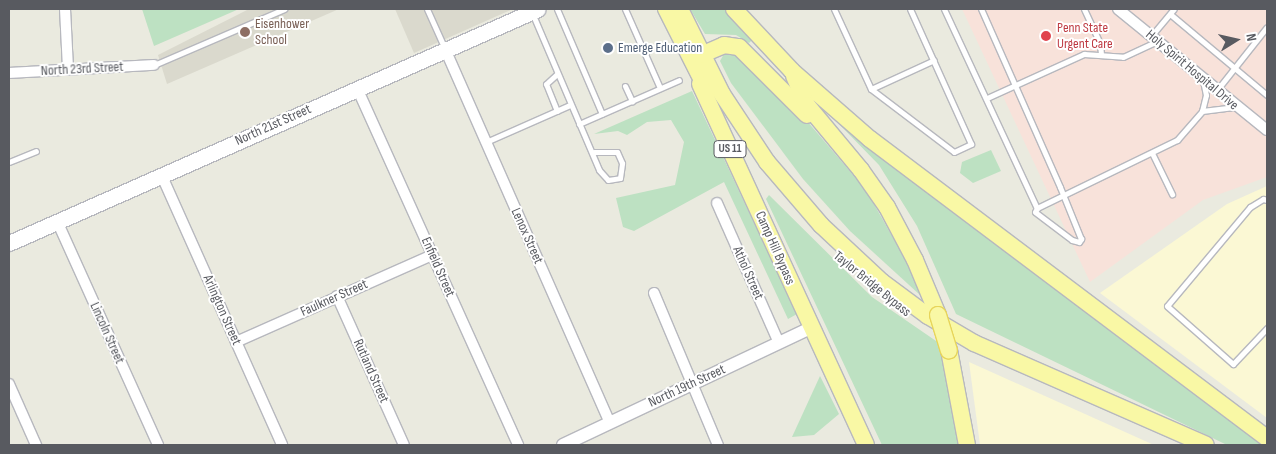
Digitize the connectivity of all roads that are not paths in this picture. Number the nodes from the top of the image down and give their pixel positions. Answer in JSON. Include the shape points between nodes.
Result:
{"nodes":[{"id":1,"x":65,"y":9,"type":"edge"},
{"id":2,"x":284,"y":9,"type":"edge"},
{"id":3,"x":427,"y":9,"type":"edge"},
{"id":4,"x":433,"y":9,"type":"edge"},
{"id":5,"x":557,"y":9,"type":"edge"},
{"id":6,"x":625,"y":9,"type":"edge"},
{"id":7,"x":666,"y":9,"type":"edge"},
{"id":8,"x":680,"y":9,"type":"edge"},
{"id":9,"x":734,"y":9,"type":"edge"},
{"id":10,"x":834,"y":9,"type":"edge"},
{"id":11,"x":910,"y":9,"type":"edge"},
{"id":12,"x":944,"y":9,"type":"edge"},
{"id":13,"x":981,"y":9,"type":"edge"},
{"id":14,"x":1084,"y":9,"type":"edge"},
{"id":15,"x":1118,"y":9,"type":"edge"},
{"id":16,"x":1174,"y":9,"type":"edge"},
{"id":17,"x":535,"y":10,"type":"edge"},
{"id":18,"x":1170,"y":14,"type":"junction"},
{"id":19,"x":432,"y":19,"type":"junction"},
{"id":20,"x":1267,"y":27,"type":"edge"},
{"id":21,"x":1154,"y":38,"type":"junction"},
{"id":22,"x":445,"y":49,"type":"junction"},
{"id":23,"x":685,"y":50,"type":"junction"},
{"id":24,"x":1101,"y":54,"type":"junction"},
{"id":25,"x":701,"y":55,"type":"junction"},
{"id":26,"x":934,"y":60,"type":"junction"},
{"id":27,"x":154,"y":65,"type":"joint"},
{"id":28,"x":1235,"y":68,"type":"junction"},
{"id":29,"x":68,"y":69,"type":"junction"},
{"id":30,"x":792,"y":71,"type":"junction"},
{"id":31,"x":9,"y":73,"type":"edge"},
{"id":32,"x":557,"y":74,"type":"junction"},
{"id":33,"x":1203,"y":78,"type":"junction"},
{"id":34,"x":679,"y":80,"type":"dead end"},
{"id":35,"x":1016,"y":85,"type":"junction"},
{"id":36,"x":625,"y":86,"type":"dead end"},
{"id":37,"x":357,"y":88,"type":"junction"},
{"id":38,"x":660,"y":88,"type":"junction"},
{"id":39,"x":871,"y":89,"type":"junction"},
{"id":40,"x":1217,"y":90,"type":"junction"},
{"id":41,"x":1267,"y":95,"type":"edge"},
{"id":42,"x":987,"y":98,"type":"junction"},
{"id":43,"x":632,"y":101,"type":"junction"},
{"id":44,"x":570,"y":105,"type":"junction"},
{"id":45,"x":1237,"y":107,"type":"junction"},
{"id":46,"x":557,"y":111,"type":"junction"},
{"id":47,"x":1202,"y":111,"type":"junction"},
{"id":48,"x":602,"y":114,"type":"junction"},
{"id":49,"x":579,"y":124,"type":"junction"},
{"id":50,"x":1267,"y":130,"type":"edge"},
{"id":51,"x":486,"y":142,"type":"junction"},
{"id":52,"x":843,"y":148,"type":"junction"},
{"id":53,"x":36,"y":151,"type":"dead end"},
{"id":54,"x":594,"y":152,"type":"junction"},
{"id":55,"x":1152,"y":153,"type":"junction"},
{"id":56,"x":9,"y":162,"type":"edge"},
{"id":57,"x":161,"y":174,"type":"junction"},
{"id":58,"x":1172,"y":194,"type":"dead end"},
{"id":59,"x":1063,"y":196,"type":"junction"},
{"id":60,"x":1267,"y":200,"type":"edge"},
{"id":61,"x":716,"y":203,"type":"dead end"},
{"id":62,"x":1037,"y":208,"type":"junction"},
{"id":63,"x":57,"y":221,"type":"junction"},
{"id":64,"x":9,"y":243,"type":"edge"},
{"id":65,"x":432,"y":254,"type":"junction"},
{"id":66,"x":654,"y":293,"type":"dead end"},
{"id":67,"x":337,"y":296,"type":"junction"},
{"id":68,"x":811,"y":328,"type":"junction"},
{"id":69,"x":1267,"y":328,"type":"edge"},
{"id":70,"x":236,"y":342,"type":"junction"},
{"id":71,"x":779,"y":343,"type":"junction"},
{"id":72,"x":694,"y":383,"type":"junction"},
{"id":73,"x":9,"y":384,"type":"edge"},
{"id":74,"x":610,"y":423,"type":"junction"},
{"id":75,"x":1267,"y":438,"type":"edge"},
{"id":76,"x":36,"y":445,"type":"edge"},
{"id":77,"x":158,"y":445,"type":"edge"},
{"id":78,"x":282,"y":445,"type":"edge"},
{"id":79,"x":404,"y":445,"type":"edge"},
{"id":80,"x":518,"y":445,"type":"edge"},
{"id":81,"x":563,"y":445,"type":"edge"},
{"id":82,"x":718,"y":445,"type":"edge"},
{"id":83,"x":866,"y":445,"type":"edge"},
{"id":84,"x":967,"y":445,"type":"edge"},
{"id":85,"x":1178,"y":445,"type":"edge"},
{"id":86,"x":1206,"y":445,"type":"edge"}],
"edges":[{"from":1,"to":29,"type":"street"},
{"from":2,"to":27,"type":"lane"},
{"from":3,"to":19,"type":"lane"},
{"from":4,"to":19,"type":"lane"},
{"from":5,"to":48,"type":"lane"},
{"from":6,"to":38,"type":"lane"},
{"from":7,"to":23,"type":"main road","name":"Taylor Bridge Bypass","number":"US 11"},
{"from":8,"to":25,"type":"main road"},
{"from":9,"to":30,"type":"main road"},
{"from":10,"to":39,"type":"lane"},
{"from":11,"to":26,"type":"lane"},
{"from":12,"to":42,"type":"lane"},
{"from":13,"to":35,"type":"lane"},
{"from":14,"to":24,"type":"lane","via":[[1100,43]]},
{"from":15,"to":21,"type":"street","name":"Holy Spirit Hospital Drive"},
{"from":16,"to":18,"type":"lane"},
{"from":17,"to":22,"type":"main road","name":"North 21st Street"},
{"from":17,"to":32,"type":"lane"},
{"from":18,"to":21,"type":"lane"},
{"from":18,"to":28,"type":"lane"},
{"from":19,"to":22,"type":"lane"},
{"from":20,"to":28,"type":"lane"},
{"from":21,"to":24,"type":"lane","via":[[1124,57]]},
{"from":21,"to":33,"type":"street","name":"Holy Spirit Hospital Drive"},
{"from":22,"to":37,"type":"main road","name":"North 21st Street"},
{"from":22,"to":51,"type":"street","name":"Lenox Street"},
{"from":23,"to":68,"type":"main road","name":"Camp Hill Bypass","number":"US 11"},
{"from":23,"to":85,"type":"main road","name":"Taylor Bridge Bypass","via":[[727,123],[776,191],[813,233],[876,290],[922,324],[969,352]]},
{"from":24,"to":35,"type":"lane","via":[[1084,54]]},
{"from":25,"to":52,"type":"main road","via":[[724,45],[739,47]]},
{"from":25,"to":86,"type":"main road","via":[[736,117],[784,184],[841,245],[904,299],[974,343]]},
{"from":26,"to":39,"type":"lane"},
{"from":26,"to":39,"type":"lane","via":[[972,144],[954,152]]},
{"from":27,"to":29,"type":"street","name":"North 23rd Street"},
{"from":28,"to":40,"type":"lane"},
{"from":28,"to":41,"type":"lane"},
{"from":29,"to":31,"type":"street","name":"North 23rd Street"},
{"from":30,"to":52,"type":"main road","via":[[807,105]]},
{"from":30,"to":75,"type":"main road","via":[[870,139]]},
{"from":32,"to":44,"type":"lane"},
{"from":32,"to":46,"type":"lane","via":[[546,84]]},
{"from":33,"to":40,"type":"street","name":"Holy Spirit Hospital Drive"},
{"from":33,"to":47,"type":"lane","via":[[1206,95]]},
{"from":34,"to":38,"type":"lane"},
{"from":35,"to":42,"type":"lane"},
{"from":35,"to":59,"type":"lane"},
{"from":36,"to":43,"type":"lane"},
{"from":37,"to":57,"type":"main road","name":"North 21st Street"},
{"from":37,"to":65,"type":"street","name":"Enfield Street"},
{"from":38,"to":43,"type":"lane"},
{"from":40,"to":45,"type":"street","name":"Holy Spirit Hospital Drive"},
{"from":42,"to":62,"type":"lane"},
{"from":43,"to":48,"type":"lane"},
{"from":44,"to":46,"type":"lane"},
{"from":44,"to":49,"type":"lane"},
{"from":45,"to":47,"type":"lane"},
{"from":45,"to":50,"type":"street","name":"Holy Spirit Hospital Drive"},
{"from":46,"to":51,"type":"lane"},
{"from":47,"to":55,"type":"lane","via":[[1177,140]]},
{"from":48,"to":49,"type":"lane"},
{"from":49,"to":54,"type":"lane"},
{"from":51,"to":74,"type":"street","name":"Lenox Street"},
{"from":52,"to":84,"type":"main road","bridge":true,"via":[[897,225],[938,315],[949,350]]},
{"from":53,"to":56,"type":"lane"},
{"from":54,"to":54,"type":"lane","via":[[602,175],[608,180],[620,178],[622,163],[617,152]]},
{"from":55,"to":58,"type":"lane"},
{"from":55,"to":59,"type":"lane"},
{"from":57,"to":63,"type":"main road","name":"North 21st Street"},
{"from":57,"to":70,"type":"street","name":"Arlington Street"},
{"from":59,"to":62,"type":"lane"},
{"from":59,"to":62,"type":"lane","via":[[1079,242],[1035,212]]},
{"from":60,"to":69,"type":"lane","via":[[1250,207],[1167,306],[1233,364]]},
{"from":61,"to":71,"type":"street","name":"Athol Street"},
{"from":63,"to":64,"type":"main road","name":"North 21st Street"},
{"from":63,"to":77,"type":"street","name":"Lincoln Street"},
{"from":65,"to":67,"type":"street","name":"Faulkner Street"},
{"from":65,"to":80,"type":"street","name":"Enfield Street"},
{"from":66,"to":72,"type":"street"},
{"from":67,"to":70,"type":"street","name":"Faulkner Street"},
{"from":67,"to":79,"type":"street","name":"Rutland Street"},
{"from":68,"to":71,"type":"street","name":"North 19th Street"},
{"from":68,"to":83,"type":"main road","name":"Camp Hill Bypass","number":"US 11"},
{"from":70,"to":78,"type":"street","name":"Arlington Street"},
{"from":71,"to":72,"type":"street","name":"North 19th Street"},
{"from":72,"to":74,"type":"street","name":"North 19th Street"},
{"from":72,"to":82,"type":"street","via":[[694,393]]},
{"from":73,"to":76,"type":"street"},
{"from":74,"to":81,"type":"street","name":"North 19th Street"}]}
